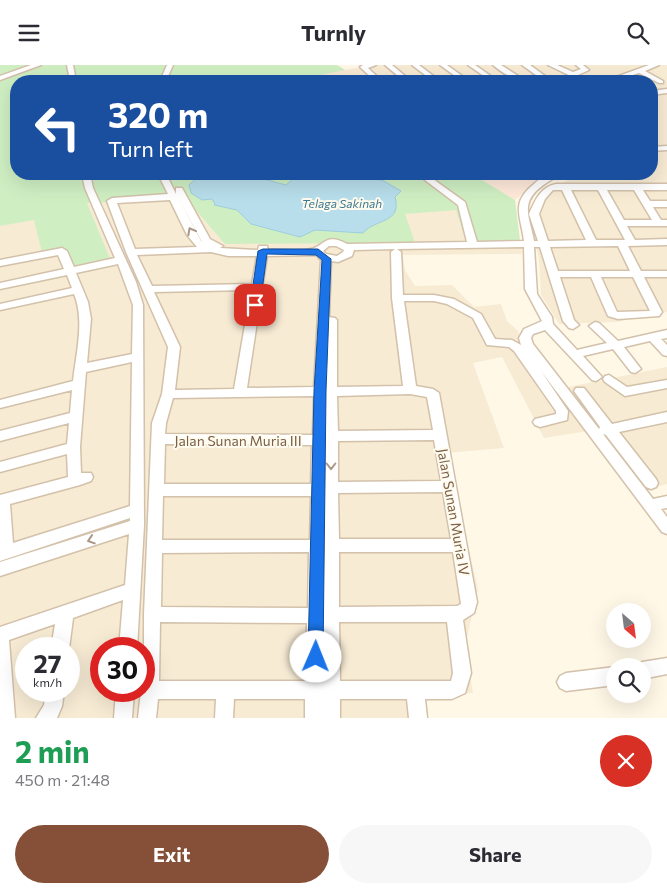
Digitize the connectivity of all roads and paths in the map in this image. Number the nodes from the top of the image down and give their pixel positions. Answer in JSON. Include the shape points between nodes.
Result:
{"nodes":[{"id":1,"x":26,"y":65,"type":"edge"},
{"id":2,"x":38,"y":65,"type":"edge"},
{"id":3,"x":373,"y":65,"type":"edge"},
{"id":4,"x":388,"y":65,"type":"edge"},
{"id":5,"x":415,"y":65,"type":"edge"},
{"id":6,"x":443,"y":65,"type":"edge"},
{"id":7,"x":471,"y":65,"type":"edge"},
{"id":8,"x":496,"y":65,"type":"edge"},
{"id":9,"x":525,"y":65,"type":"edge"},
{"id":10,"x":551,"y":65,"type":"edge"},
{"id":11,"x":579,"y":65,"type":"edge"},
{"id":12,"x":656,"y":65,"type":"edge"},
{"id":13,"x":639,"y":69,"type":"junction"},
{"id":14,"x":0,"y":74,"type":"edge"},
{"id":15,"x":571,"y":74,"type":"joint"},
{"id":16,"x":624,"y":74,"type":"edge"},
{"id":17,"x":372,"y":75,"type":"edge"},
{"id":18,"x":400,"y":75,"type":"edge"},
{"id":19,"x":429,"y":75,"type":"edge"},
{"id":20,"x":457,"y":75,"type":"edge"},
{"id":21,"x":486,"y":75,"type":"edge"},
{"id":22,"x":513,"y":75,"type":"edge"},
{"id":23,"x":540,"y":75,"type":"edge"},
{"id":24,"x":649,"y":75,"type":"edge"},
{"id":25,"x":0,"y":78,"type":"edge"},
{"id":26,"x":658,"y":80,"type":"edge"},
{"id":27,"x":661,"y":82,"type":"dead end"},
{"id":28,"x":658,"y":97,"type":"edge"},
{"id":29,"x":662,"y":99,"type":"dead end"},
{"id":30,"x":87,"y":180,"type":"edge"},
{"id":31,"x":166,"y":180,"type":"edge"},
{"id":32,"x":173,"y":180,"type":"edge"},
{"id":33,"x":429,"y":180,"type":"edge"},
{"id":34,"x":546,"y":180,"type":"edge"},
{"id":35,"x":566,"y":187,"type":"junction"},
{"id":36,"x":601,"y":187,"type":"junction"},
{"id":37,"x":637,"y":187,"type":"junction"},
{"id":38,"x":667,"y":187,"type":"edge"},
{"id":39,"x":178,"y":196,"type":"junction"},
{"id":40,"x":647,"y":204,"type":"junction"},
{"id":41,"x":667,"y":204,"type":"edge"},
{"id":42,"x":620,"y":223,"type":"junction"},
{"id":43,"x":663,"y":223,"type":"edge"},
{"id":44,"x":592,"y":242,"type":"junction"},
{"id":45,"x":667,"y":242,"type":"edge"},
{"id":46,"x":625,"y":244,"type":"junction"},
{"id":47,"x":459,"y":246,"type":"junction"},
{"id":48,"x":473,"y":246,"type":"junction"},
{"id":49,"x":529,"y":246,"type":"junction"},
{"id":50,"x":544,"y":246,"type":"junction"},
{"id":51,"x":213,"y":248,"type":"junction"},
{"id":52,"x":667,"y":248,"type":"edge"},
{"id":53,"x":348,"y":249,"type":"junction"},
{"id":54,"x":263,"y":250,"type":"junction"},
{"id":55,"x":131,"y":252,"type":"junction"},
{"id":56,"x":396,"y":252,"type":"junction"},
{"id":57,"x":325,"y":254,"type":"junction"},
{"id":58,"x":120,"y":260,"type":"junction"},
{"id":59,"x":0,"y":263,"type":"edge"},
{"id":60,"x":71,"y":271,"type":"junction"},
{"id":61,"x":594,"y":273,"type":"junction"},
{"id":62,"x":636,"y":273,"type":"junction"},
{"id":63,"x":667,"y":273,"type":"edge"},
{"id":64,"x":552,"y":274,"type":"junction"},
{"id":65,"x":0,"y":286,"type":"edge"},
{"id":66,"x":258,"y":287,"type":"junction"},
{"id":67,"x":147,"y":289,"type":"junction"},
{"id":68,"x":78,"y":290,"type":"junction"},
{"id":69,"x":397,"y":298,"type":"junction"},
{"id":70,"x":0,"y":307,"type":"edge"},
{"id":71,"x":547,"y":325,"type":"junction"},
{"id":72,"x":573,"y":325,"type":"dead end"},
{"id":73,"x":595,"y":327,"type":"dead end"},
{"id":74,"x":667,"y":334,"type":"edge"},
{"id":75,"x":653,"y":337,"type":"junction"},
{"id":76,"x":616,"y":345,"type":"junction"},
{"id":77,"x":667,"y":352,"type":"edge"},
{"id":78,"x":575,"y":354,"type":"junction"},
{"id":79,"x":139,"y":356,"type":"junction"},
{"id":80,"x":80,"y":369,"type":"junction"},
{"id":81,"x":635,"y":369,"type":"dead end"},
{"id":82,"x":79,"y":384,"type":"junction"},
{"id":83,"x":667,"y":384,"type":"edge"},
{"id":84,"x":410,"y":390,"type":"junction"},
{"id":85,"x":580,"y":391,"type":"dead end"},
{"id":86,"x":240,"y":392,"type":"junction"},
{"id":87,"x":326,"y":395,"type":"junction"},
{"id":88,"x":167,"y":397,"type":"junction"},
{"id":89,"x":435,"y":399,"type":"junction"},
{"id":90,"x":0,"y":404,"type":"edge"},
{"id":91,"x":76,"y":416,"type":"junction"},
{"id":92,"x":667,"y":417,"type":"edge"},
{"id":93,"x":540,"y":422,"type":"dead end"},
{"id":94,"x":610,"y":429,"type":"junction"},
{"id":95,"x":592,"y":432,"type":"junction"},
{"id":96,"x":440,"y":435,"type":"junction"},
{"id":97,"x":0,"y":436,"type":"edge"},
{"id":98,"x":325,"y":438,"type":"junction"},
{"id":99,"x":158,"y":439,"type":"junction"},
{"id":100,"x":73,"y":447,"type":"junction"},
{"id":101,"x":0,"y":467,"type":"edge"},
{"id":102,"x":651,"y":483,"type":"dead end"},
{"id":103,"x":449,"y":486,"type":"junction"},
{"id":104,"x":325,"y":489,"type":"junction"},
{"id":105,"x":156,"y":490,"type":"junction"},
{"id":106,"x":2,"y":501,"type":"edge"},
{"id":107,"x":667,"y":502,"type":"edge"},
{"id":108,"x":650,"y":506,"type":"junction"},
{"id":109,"x":137,"y":517,"type":"junction"},
{"id":110,"x":667,"y":528,"type":"edge"},
{"id":111,"x":460,"y":545,"type":"junction"},
{"id":112,"x":324,"y":546,"type":"junction"},
{"id":113,"x":154,"y":547,"type":"junction"},
{"id":114,"x":3,"y":553,"type":"edge"},
{"id":115,"x":0,"y":569,"type":"edge"},
{"id":116,"x":132,"y":590,"type":"junction"},
{"id":117,"x":65,"y":613,"type":"junction"},
{"id":118,"x":454,"y":613,"type":"junction"},
{"id":119,"x":152,"y":614,"type":"junction"},
{"id":120,"x":324,"y":615,"type":"junction"},
{"id":121,"x":0,"y":637,"type":"edge"},
{"id":122,"x":62,"y":637,"type":"edge"},
{"id":123,"x":129,"y":637,"type":"edge"},
{"id":124,"x":151,"y":637,"type":"edge"},
{"id":125,"x":667,"y":666,"type":"edge"},
{"id":126,"x":651,"y":669,"type":"edge"},
{"id":127,"x":606,"y":677,"type":"edge"},
{"id":128,"x":566,"y":681,"type":"dead end"},
{"id":129,"x":226,"y":689,"type":"junction"},
{"id":130,"x":415,"y":689,"type":"junction"},
{"id":131,"x":155,"y":690,"type":"edge"},
{"id":132,"x":323,"y":690,"type":"junction"},
{"id":133,"x":54,"y":702,"type":"edge"},
{"id":134,"x":124,"y":702,"type":"edge"},
{"id":135,"x":149,"y":702,"type":"edge"},
{"id":136,"x":6,"y":718,"type":"edge"},
{"id":137,"x":45,"y":718,"type":"edge"},
{"id":138,"x":123,"y":718,"type":"edge"},
{"id":139,"x":147,"y":718,"type":"edge"},
{"id":140,"x":224,"y":718,"type":"edge"},
{"id":141,"x":314,"y":718,"type":"edge"},
{"id":142,"x":332,"y":718,"type":"edge"},
{"id":143,"x":418,"y":718,"type":"edge"}],
"edges":[{"from":1,"to":14,"type":"street"},
{"from":2,"to":25,"type":"street"},
{"from":3,"to":17,"type":"street","via":[[363,67]]},
{"from":4,"to":18,"type":"street"},
{"from":5,"to":19,"type":"street"},
{"from":6,"to":20,"type":"street"},
{"from":7,"to":21,"type":"street"},
{"from":8,"to":22,"type":"street"},
{"from":9,"to":23,"type":"street"},
{"from":10,"to":15,"type":"street"},
{"from":11,"to":15,"type":"street","via":[[586,71]]},
{"from":12,"to":13,"type":"street"},
{"from":13,"to":16,"type":"street"},
{"from":13,"to":24,"type":"street"},
{"from":26,"to":27,"type":"street"},
{"from":28,"to":29,"type":"street"},
{"from":30,"to":58,"type":"street"},
{"from":31,"to":39,"type":"street"},
{"from":32,"to":39,"type":"street"},
{"from":33,"to":48,"type":"street","via":[[463,206]]},
{"from":34,"to":49,"type":"street","via":[[523,202],[521,210]]},
{"from":35,"to":36,"type":"street"},
{"from":35,"to":44,"type":"street"},
{"from":35,"to":50,"type":"street","via":[[550,188],[534,211]]},
{"from":36,"to":37,"type":"street"},
{"from":36,"to":42,"type":"street"},
{"from":37,"to":38,"type":"street"},
{"from":37,"to":40,"type":"street"},
{"from":39,"to":51,"type":"street","via":[[197,243]]},
{"from":39,"to":55,"type":"street","via":[[112,200]]},
{"from":40,"to":41,"type":"street"},
{"from":40,"to":43,"type":"street"},
{"from":42,"to":43,"type":"street"},
{"from":42,"to":46,"type":"street"},
{"from":44,"to":46,"type":"street"},
{"from":44,"to":50,"type":"street"},
{"from":45,"to":46,"type":"street"},
{"from":46,"to":50,"type":"street"},
{"from":46,"to":52,"type":"street"},
{"from":46,"to":62,"type":"street"},
{"from":47,"to":48,"type":"street"},
{"from":47,"to":53,"type":"street"},
{"from":47,"to":56,"type":"street","via":[[460,251]]},
{"from":48,"to":49,"type":"street"},
{"from":49,"to":50,"type":"street"},
{"from":49,"to":71,"type":"street","via":[[531,289],[547,317]]},
{"from":50,"to":64,"type":"street"},
{"from":51,"to":54,"type":"street","via":[[228,253]]},
{"from":51,"to":55,"type":"street"},
{"from":53,"to":56,"type":"street"},
{"from":53,"to":57,"type":"street","via":[[344,257]]},
{"from":53,"to":57,"type":"street","via":[[332,243]]},
{"from":54,"to":57,"type":"street"},
{"from":54,"to":66,"type":"street"},
{"from":55,"to":67,"type":"street"},
{"from":56,"to":69,"type":"street"},
{"from":57,"to":87,"type":"street","via":[[332,294]]},
{"from":58,"to":60,"type":"street"},
{"from":58,"to":79,"type":"street","via":[[138,305]]},
{"from":59,"to":60,"type":"street","via":[[62,251]]},
{"from":60,"to":65,"type":"street"},
{"from":60,"to":68,"type":"street"},
{"from":61,"to":62,"type":"street"},
{"from":61,"to":62,"type":"street","via":[[612,314],[618,317],[655,314]]},
{"from":61,"to":64,"type":"street"},
{"from":62,"to":63,"type":"street"},
{"from":64,"to":72,"type":"street"},
{"from":66,"to":67,"type":"street"},
{"from":66,"to":86,"type":"street"},
{"from":67,"to":88,"type":"street","via":[[174,347]]},
{"from":68,"to":70,"type":"street"},
{"from":68,"to":80,"type":"street","via":[[85,319]]},
{"from":69,"to":84,"type":"street"},
{"from":69,"to":93,"type":"street","via":[[450,301],[476,316],[491,342],[512,344],[518,348],[562,411],[562,417]]},
{"from":71,"to":78,"type":"street"},
{"from":71,"to":95,"type":"street","via":[[528,332],[525,338],[527,345]]},
{"from":73,"to":76,"type":"street"},
{"from":74,"to":75,"type":"street"},
{"from":75,"to":76,"type":"street"},
{"from":75,"to":77,"type":"street"},
{"from":76,"to":78,"type":"street"},
{"from":76,"to":81,"type":"street"},
{"from":78,"to":83,"type":"street","via":[[602,378],[625,391]]},
{"from":79,"to":80,"type":"street"},
{"from":79,"to":109,"type":"street"},
{"from":80,"to":82,"type":"street"},
{"from":82,"to":90,"type":"street"},
{"from":82,"to":91,"type":"street"},
{"from":84,"to":87,"type":"street"},
{"from":84,"to":89,"type":"street","via":[[430,391]]},
{"from":85,"to":94,"type":"street"},
{"from":86,"to":87,"type":"street"},
{"from":86,"to":88,"type":"street"},
{"from":87,"to":88,"type":"street"},
{"from":87,"to":89,"type":"street"},
{"from":87,"to":98,"type":"street"},
{"from":88,"to":99,"type":"street"},
{"from":89,"to":96,"type":"street","name":"Jalan Sunan Muria IV"},
{"from":91,"to":97,"type":"street"},
{"from":91,"to":100,"type":"street"},
{"from":92,"to":94,"type":"street"},
{"from":94,"to":95,"type":"street"},
{"from":94,"to":102,"type":"street"},
{"from":95,"to":108,"type":"street"},
{"from":96,"to":98,"type":"street","name":"Jalan Sunan Muria III"},
{"from":96,"to":103,"type":"street","name":"Jalan Sunan Muria IV"},
{"from":98,"to":99,"type":"street","name":"Jalan Sunan Muria III"},
{"from":98,"to":104,"type":"street"},
{"from":99,"to":105,"type":"street"},
{"from":100,"to":101,"type":"street"},
{"from":100,"to":106,"type":"street","via":[[81,479]]},
{"from":103,"to":104,"type":"street"},
{"from":103,"to":111,"type":"street","name":"Jalan Sunan Muria IV"},
{"from":104,"to":105,"type":"street"},
{"from":104,"to":112,"type":"street"},
{"from":105,"to":113,"type":"street"},
{"from":106,"to":114,"type":"street"},
{"from":107,"to":108,"type":"street"},
{"from":108,"to":110,"type":"street"},
{"from":109,"to":114,"type":"street"},
{"from":109,"to":115,"type":"street","one_way":true},
{"from":109,"to":116,"type":"street"},
{"from":111,"to":112,"type":"street"},
{"from":111,"to":118,"type":"street","name":"Jalan Sunan Muria IV","via":[[469,602],[465,611]]},
{"from":112,"to":113,"type":"street"},
{"from":112,"to":120,"type":"street"},
{"from":113,"to":119,"type":"street"},
{"from":116,"to":117,"type":"street"},
{"from":116,"to":123,"type":"street"},
{"from":117,"to":121,"type":"street"},
{"from":117,"to":122,"type":"street"},
{"from":118,"to":120,"type":"street"},
{"from":118,"to":130,"type":"street","via":[[462,673],[459,687],[452,691]]},
{"from":119,"to":120,"type":"street"},
{"from":119,"to":124,"type":"street"},
{"from":120,"to":132,"type":"street"},
{"from":121,"to":136,"type":"street"},
{"from":125,"to":126,"type":"street"},
{"from":127,"to":128,"type":"street"},
{"from":129,"to":131,"type":"street"},
{"from":129,"to":132,"type":"street"},
{"from":129,"to":140,"type":"street"},
{"from":130,"to":132,"type":"street"},
{"from":130,"to":143,"type":"street"},
{"from":132,"to":141,"type":"street"},
{"from":132,"to":142,"type":"street"},
{"from":133,"to":137,"type":"street"},
{"from":134,"to":138,"type":"street"},
{"from":135,"to":139,"type":"street"}]}
